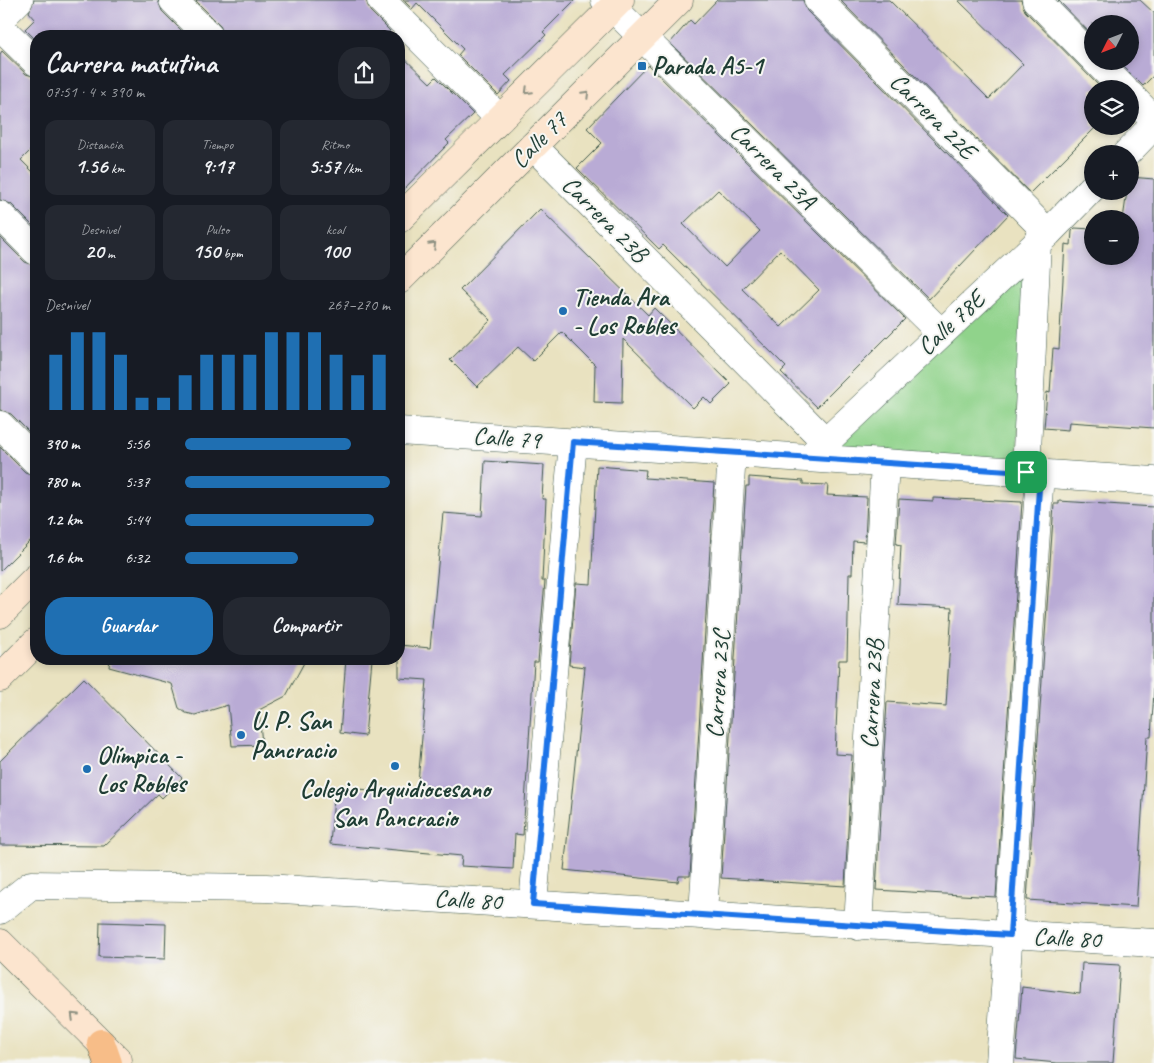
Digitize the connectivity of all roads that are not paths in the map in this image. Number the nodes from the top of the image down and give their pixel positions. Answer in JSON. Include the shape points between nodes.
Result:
{"nodes":[{"id":1,"x":19,"y":0,"type":"edge"},
{"id":2,"x":173,"y":0,"type":"edge"},
{"id":3,"x":381,"y":0,"type":"edge"},
{"id":4,"x":679,"y":0,"type":"edge"},
{"id":5,"x":818,"y":0,"type":"edge"},
{"id":6,"x":1036,"y":0,"type":"edge"},
{"id":7,"x":612,"y":2,"type":"edge"},
{"id":8,"x":0,"y":18,"type":"edge"},
{"id":9,"x":0,"y":27,"type":"edge"},
{"id":10,"x":203,"y":30,"type":"edge"},
{"id":11,"x":642,"y":37,"type":"junction"},
{"id":12,"x":1084,"y":49,"type":"edge"},
{"id":13,"x":30,"y":56,"type":"edge"},
{"id":14,"x":1105,"y":70,"type":"edge"},
{"id":15,"x":1115,"y":80,"type":"edge"},
{"id":16,"x":1139,"y":104,"type":"edge"},
{"id":17,"x":500,"y":119,"type":"junction"},
{"id":18,"x":1154,"y":120,"type":"edge"},
{"id":19,"x":1154,"y":126,"type":"edge"},
{"id":20,"x":1135,"y":145,"type":"edge"},
{"id":21,"x":533,"y":146,"type":"junction"},
{"id":22,"x":1084,"y":196,"type":"edge"},
{"id":23,"x":405,"y":213,"type":"edge"},
{"id":24,"x":0,"y":215,"type":"edge"},
{"id":25,"x":1043,"y":237,"type":"junction"},
{"id":26,"x":30,"y":245,"type":"edge"},
{"id":27,"x":405,"y":274,"type":"edge"},
{"id":28,"x":940,"y":332,"type":"junction"},
{"id":29,"x":0,"y":425,"type":"edge"},
{"id":30,"x":405,"y":431,"type":"edge"},
{"id":31,"x":573,"y":442,"type":"junction"},
{"id":32,"x":817,"y":450,"type":"junction"},
{"id":33,"x":732,"y":453,"type":"junction"},
{"id":34,"x":30,"y":455,"type":"edge"},
{"id":35,"x":885,"y":463,"type":"junction"},
{"id":36,"x":1033,"y":472,"type":"junction"},
{"id":37,"x":1154,"y":481,"type":"edge"},
{"id":38,"x":30,"y":584,"type":"edge"},
{"id":39,"x":0,"y":614,"type":"edge"},
{"id":40,"x":30,"y":648,"type":"edge"},
{"id":41,"x":0,"y":678,"type":"edge"},
{"id":42,"x":533,"y":904,"type":"junction"},
{"id":43,"x":0,"y":910,"type":"edge"},
{"id":44,"x":703,"y":914,"type":"junction"},
{"id":45,"x":858,"y":926,"type":"junction"},
{"id":46,"x":1010,"y":935,"type":"junction"},
{"id":47,"x":1154,"y":943,"type":"edge"},
{"id":48,"x":0,"y":944,"type":"edge"},
{"id":49,"x":105,"y":1053,"type":"edge"},
{"id":50,"x":121,"y":1063,"type":"edge"},
{"id":51,"x":1000,"y":1063,"type":"edge"}],
"edges":[{"from":1,"to":8,"type":"street"},
{"from":2,"to":10,"type":"street"},
{"from":3,"to":17,"type":"street"},
{"from":4,"to":11,"type":"street","name":"Calle 77"},
{"from":5,"to":25,"type":"street","name":"Carrera 22E"},
{"from":6,"to":12,"type":"street"},
{"from":7,"to":11,"type":"street","name":"Carrera 23A"},
{"from":7,"to":17,"type":"street","name":"Calle 77","one_way":true},
{"from":9,"to":13,"type":"street"},
{"from":21,"to":11,"type":"street","name":"Calle 77","one_way":true},
{"from":11,"to":28,"type":"street","name":"Carrera 23A"},
{"from":14,"to":15,"type":"street"},
{"from":16,"to":18,"type":"street"},
{"from":17,"to":23,"type":"street","name":"Calle 77"},
{"from":19,"to":20,"type":"street"},
{"from":27,"to":21,"type":"street","name":"Calle 77","one_way":true},
{"from":21,"to":32,"type":"street","name":"Carrera 23B"},
{"from":22,"to":25,"type":"street","name":"Calle 78E"},
{"from":24,"to":26,"type":"street"},
{"from":25,"to":28,"type":"street","name":"Calle 78E"},
{"from":25,"to":36,"type":"street"},
{"from":28,"to":32,"type":"street","name":"Calle 78E"},
{"from":29,"to":34,"type":"street"},
{"from":30,"to":31,"type":"street","name":"Calle 79"},
{"from":31,"to":33,"type":"street","name":"Calle 79"},
{"from":31,"to":42,"type":"street"},
{"from":32,"to":33,"type":"street","name":"Calle 79"},
{"from":32,"to":35,"type":"street","name":"Calle 79"},
{"from":33,"to":44,"type":"street","name":"Carrera 23C"},
{"from":35,"to":36,"type":"street","name":"Calle 79"},
{"from":35,"to":45,"type":"street","name":"Carrera 23B"},
{"from":36,"to":37,"type":"street","name":"Calle 79"},
{"from":36,"to":46,"type":"street"},
{"from":38,"to":39,"type":"street"},
{"from":40,"to":41,"type":"street"},
{"from":42,"to":43,"type":"street","name":"Calle 80","via":[[266,888],[31,885]]},
{"from":42,"to":44,"type":"street","name":"Calle 80"},
{"from":44,"to":45,"type":"street","name":"Calle 80"},
{"from":45,"to":46,"type":"street","name":"Calle 80"},
{"from":46,"to":47,"type":"street","name":"Calle 80"},
{"from":46,"to":51,"type":"street"},
{"from":49,"to":48,"type":"street","one_way":true},
{"from":49,"to":50,"type":"street"}]}
